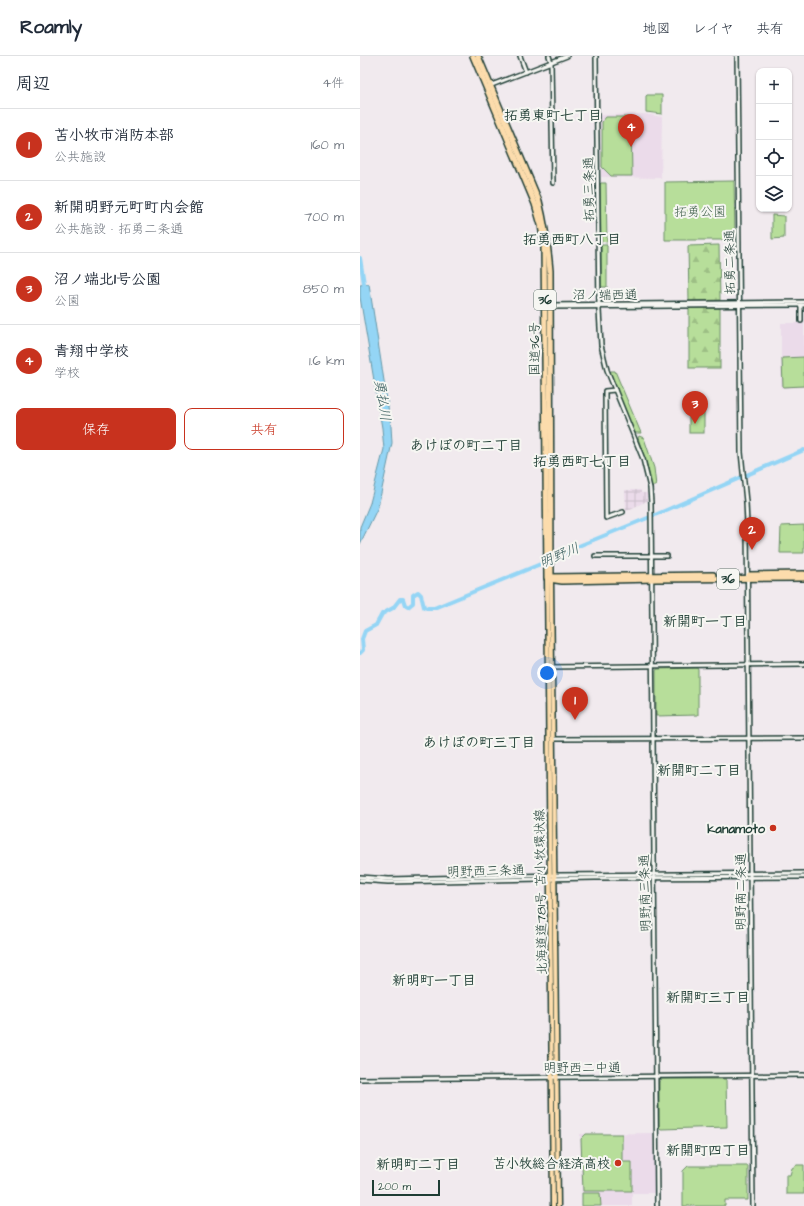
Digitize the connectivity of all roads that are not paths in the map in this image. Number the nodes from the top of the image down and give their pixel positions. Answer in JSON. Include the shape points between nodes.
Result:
{"nodes":[{"id":1,"x":473,"y":56,"type":"edge"},
{"id":2,"x":478,"y":56,"type":"edge"},
{"id":3,"x":520,"y":56,"type":"edge"},
{"id":4,"x":549,"y":56,"type":"edge"},
{"id":5,"x":568,"y":56,"type":"edge"},
{"id":6,"x":596,"y":56,"type":"edge"},
{"id":7,"x":737,"y":56,"type":"edge"},
{"id":8,"x":551,"y":62,"type":"junction"},
{"id":9,"x":526,"y":72,"type":"junction"},
{"id":10,"x":488,"y":86,"type":"junction"},
{"id":11,"x":553,"y":183,"type":"dead end"},
{"id":12,"x":803,"y":303,"type":"edge"},
{"id":13,"x":739,"y":304,"type":"junction"},
{"id":14,"x":548,"y":306,"type":"junction"},
{"id":15,"x":599,"y":306,"type":"junction"},
{"id":16,"x":801,"y":321,"type":"dead end"},
{"id":17,"x":615,"y":390,"type":"junction"},
{"id":18,"x":623,"y":512,"type":"dead end"},
{"id":19,"x":595,"y":556,"type":"dead end"},
{"id":20,"x":651,"y":556,"type":"junction"},
{"id":21,"x":667,"y":556,"type":"dead end"},
{"id":22,"x":804,"y":574,"type":"edge"},
{"id":23,"x":651,"y":577,"type":"junction"},
{"id":24,"x":747,"y":577,"type":"junction"},
{"id":25,"x":550,"y":578,"type":"junction"},
{"id":26,"x":804,"y":578,"type":"edge"},
{"id":27,"x":804,"y":664,"type":"edge"},
{"id":28,"x":748,"y":665,"type":"junction"},
{"id":29,"x":652,"y":666,"type":"junction"},
{"id":30,"x":550,"y":667,"type":"junction"},
{"id":31,"x":749,"y":738,"type":"junction"},
{"id":32,"x":804,"y":738,"type":"edge"},
{"id":33,"x":551,"y":740,"type":"junction"},
{"id":34,"x":653,"y":740,"type":"junction"},
{"id":35,"x":804,"y":873,"type":"edge"},
{"id":36,"x":750,"y":875,"type":"junction"},
{"id":37,"x":360,"y":876,"type":"edge"},
{"id":38,"x":654,"y":876,"type":"junction"},
{"id":39,"x":804,"y":876,"type":"edge"},
{"id":40,"x":552,"y":877,"type":"junction"},
{"id":41,"x":360,"y":880,"type":"edge"},
{"id":42,"x":752,"y":1075,"type":"junction"},
{"id":43,"x":804,"y":1075,"type":"edge"},
{"id":44,"x":656,"y":1076,"type":"junction"},
{"id":45,"x":554,"y":1077,"type":"junction"},
{"id":46,"x":360,"y":1079,"type":"edge"},
{"id":47,"x":553,"y":1206,"type":"edge"},
{"id":48,"x":558,"y":1206,"type":"edge"},
{"id":49,"x":657,"y":1206,"type":"edge"},
{"id":50,"x":753,"y":1206,"type":"edge"}],
"edges":[{"from":1,"to":10,"type":"highway","name":"国道36号","number":"36"},
{"from":2,"to":10,"type":"highway","name":"国道36号","number":"36"},
{"from":3,"to":9,"type":"street"},
{"from":4,"to":8,"type":"street"},
{"from":5,"to":8,"type":"street"},
{"from":6,"to":15,"type":"street","name":"拓勇三条通"},
{"from":7,"to":13,"type":"street","name":"拓勇二条通"},
{"from":8,"to":9,"type":"street"},
{"from":8,"to":11,"type":"street"},
{"from":9,"to":10,"type":"street"},
{"from":10,"to":14,"type":"highway","name":"国道36号","number":"36","via":[[541,225]]},
{"from":12,"to":13,"type":"street","name":"沼ノ端西通"},
{"from":12,"to":16,"type":"street"},
{"from":13,"to":15,"type":"street","name":"沼ノ端西通"},
{"from":13,"to":24,"type":"street","name":"拓勇二条通"},
{"from":14,"to":15,"type":"street","name":"沼ノ端西通"},
{"from":14,"to":25,"type":"highway","name":"国道36号","number":"36"},
{"from":15,"to":17,"type":"street","name":"拓勇三条通","via":[[601,345]]},
{"from":17,"to":18,"type":"street","via":[[605,390],[606,518]]},
{"from":17,"to":20,"type":"street","name":"拓勇三条通","via":[[643,459],[650,488]]},
{"from":19,"to":20,"type":"street"},
{"from":20,"to":21,"type":"street"},
{"from":20,"to":23,"type":"street"},
{"from":22,"to":24,"type":"highway","number":"36"},
{"from":23,"to":24,"type":"highway","number":"36"},
{"from":23,"to":25,"type":"highway","number":"36"},
{"from":23,"to":29,"type":"street","name":"明野南三条通"},
{"from":24,"to":26,"type":"highway","number":"36"},
{"from":24,"to":28,"type":"street","name":"明野南二条通"},
{"from":25,"to":30,"type":"main road","name":"北海道道781号 苫小牧環状線"},
{"from":27,"to":28,"type":"street"},
{"from":28,"to":29,"type":"street"},
{"from":28,"to":31,"type":"street","name":"明野南二条通"},
{"from":29,"to":30,"type":"street"},
{"from":29,"to":34,"type":"street","name":"明野南三条通"},
{"from":30,"to":33,"type":"main road","name":"北海道道781号 苫小牧環状線"},
{"from":31,"to":32,"type":"street"},
{"from":31,"to":34,"type":"street"},
{"from":31,"to":36,"type":"street","name":"明野南二条通"},
{"from":33,"to":34,"type":"street"},
{"from":33,"to":40,"type":"main road","name":"北海道道781号 苫小牧環状線"},
{"from":34,"to":38,"type":"street","name":"明野南三条通"},
{"from":35,"to":36,"type":"street","name":"明野西三条通"},
{"from":36,"to":38,"type":"street","name":"明野西三条通"},
{"from":36,"to":39,"type":"street","name":"明野西三条通"},
{"from":36,"to":42,"type":"street","name":"明野南二条通"},
{"from":37,"to":40,"type":"street","name":"明野西三条通","via":[[389,879]]},
{"from":38,"to":40,"type":"street","name":"明野西三条通"},
{"from":38,"to":44,"type":"street","name":"明野南三条通"},
{"from":40,"to":41,"type":"street","name":"明野西三条通","via":[[388,882]]},
{"from":40,"to":45,"type":"main road","name":"北海道道781号 苫小牧環状線"},
{"from":42,"to":43,"type":"street","name":"明野西二中通"},
{"from":42,"to":44,"type":"street","name":"明野西二中通"},
{"from":42,"to":50,"type":"street","name":"明野南二条通"},
{"from":44,"to":45,"type":"street","name":"明野西二中通"},
{"from":44,"to":49,"type":"street","name":"明野南三条通"},
{"from":45,"to":46,"type":"street","name":"明野西二中通"},
{"from":45,"to":47,"type":"main road","name":"北海道道781号 苫小牧環状線"},
{"from":45,"to":48,"type":"main road","name":"北海道道781号 苫小牧環状線"}]}
